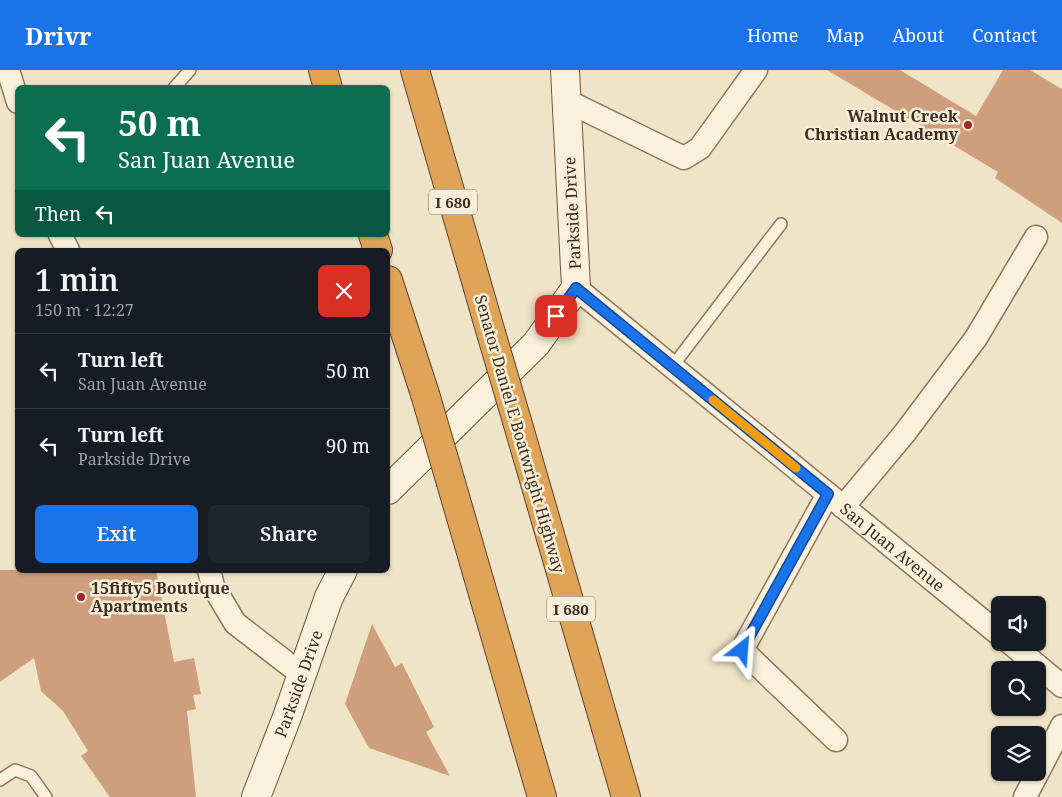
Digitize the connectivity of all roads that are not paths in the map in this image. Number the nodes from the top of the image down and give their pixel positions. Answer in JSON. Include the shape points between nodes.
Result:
{"nodes":[{"id":1,"x":8,"y":70,"type":"edge"},
{"id":2,"x":190,"y":70,"type":"edge"},
{"id":3,"x":323,"y":70,"type":"edge"},
{"id":4,"x":414,"y":70,"type":"edge"},
{"id":5,"x":565,"y":70,"type":"edge"},
{"id":6,"x":756,"y":70,"type":"edge"},
{"id":7,"x":177,"y":85,"type":"edge"},
{"id":8,"x":327,"y":85,"type":"edge"},
{"id":9,"x":15,"y":92,"type":"edge"},
{"id":10,"x":566,"y":101,"type":"junction"},
{"id":11,"x":781,"y":224,"type":"dead end"},
{"id":12,"x":1036,"y":237,"type":"dead end"},
{"id":13,"x":390,"y":286,"type":"edge"},
{"id":14,"x":576,"y":288,"type":"junction"},
{"id":15,"x":672,"y":367,"type":"junction"},
{"id":16,"x":390,"y":488,"type":"edge"},
{"id":17,"x":835,"y":500,"type":"junction"},
{"id":18,"x":210,"y":573,"type":"edge"},
{"id":19,"x":341,"y":573,"type":"edge"},
{"id":20,"x":991,"y":628,"type":"edge"},
{"id":21,"x":1020,"y":651,"type":"edge"},
{"id":22,"x":301,"y":674,"type":"junction"},
{"id":23,"x":1062,"y":686,"type":"edge"},
{"id":24,"x":1062,"y":726,"type":"edge"},
{"id":25,"x":836,"y":740,"type":"dead end"},
{"id":26,"x":0,"y":780,"type":"edge"},
{"id":27,"x":46,"y":797,"type":"edge"},
{"id":28,"x":256,"y":797,"type":"edge"},
{"id":29,"x":542,"y":797,"type":"edge"},
{"id":30,"x":626,"y":797,"type":"edge"},
{"id":31,"x":1025,"y":797,"type":"edge"}],
"edges":[{"from":1,"to":9,"type":"street"},
{"from":2,"to":7,"type":"lane"},
{"from":3,"to":8,"type":"highway"},
{"from":4,"to":30,"type":"highway","name":"Senator Daniel E Boatwright Highway","number":"I 680","bridge":true},
{"from":5,"to":10,"type":"street","name":"Parkside Drive"},
{"from":6,"to":10,"type":"street","via":[[700,148],[684,158]]},
{"from":10,"to":14,"type":"street","name":"Parkside Drive"},
{"from":11,"to":15,"type":"lane"},
{"from":12,"to":17,"type":"street","via":[[976,338],[904,434]]},
{"from":13,"to":29,"type":"highway","bridge":true},
{"from":14,"to":15,"type":"street","name":"San Juan Avenue"},
{"from":14,"to":16,"type":"street","name":"Parkside Drive","via":[[536,344]]},
{"from":15,"to":17,"type":"street","name":"San Juan Avenue"},
{"from":17,"to":20,"type":"street","name":"San Juan Avenue"},
{"from":17,"to":25,"type":"street","via":[[742,650]]},
{"from":18,"to":22,"type":"street","via":[[213,586],[235,623]]},
{"from":19,"to":22,"type":"street","name":"Parkside Drive","via":[[329,597]]},
{"from":21,"to":23,"type":"street"},
{"from":22,"to":28,"type":"street","name":"Parkside Drive"},
{"from":24,"to":31,"type":"street"},
{"from":26,"to":27,"type":"lane","via":[[15,770],[31,776]]}]}
